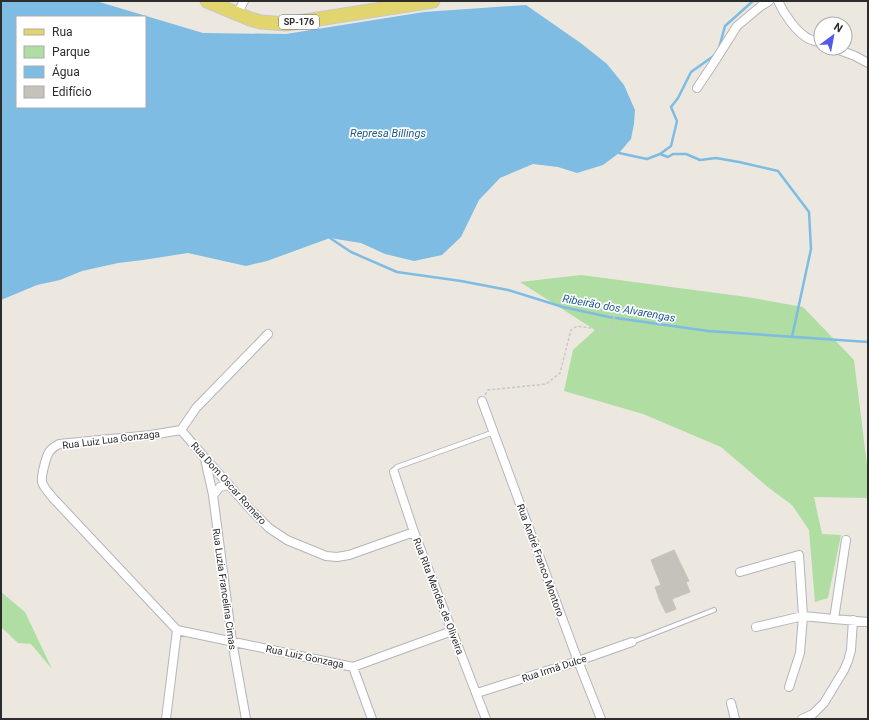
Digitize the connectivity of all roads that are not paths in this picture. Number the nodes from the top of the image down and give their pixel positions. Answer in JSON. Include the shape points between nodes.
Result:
{"nodes":[{"id":1,"x":207,"y":1,"type":"edge"},
{"id":2,"x":244,"y":1,"type":"edge"},
{"id":3,"x":433,"y":1,"type":"edge"},
{"id":4,"x":769,"y":1,"type":"edge"},
{"id":5,"x":778,"y":1,"type":"edge"},
{"id":6,"x":393,"y":4,"type":"edge"},
{"id":7,"x":237,"y":14,"type":"junction"},
{"id":8,"x":813,"y":40,"type":"edge"},
{"id":9,"x":853,"y":55,"type":"edge"},
{"id":10,"x":868,"y":63,"type":"edge"},
{"id":11,"x":697,"y":88,"type":"dead end"},
{"id":12,"x":268,"y":334,"type":"dead end"},
{"id":13,"x":482,"y":401,"type":"road end"},
{"id":14,"x":181,"y":430,"type":"junction"},
{"id":15,"x":494,"y":432,"type":"junction"},
{"id":16,"x":205,"y":458,"type":"junction"},
{"id":17,"x":394,"y":472,"type":"joint"},
{"id":18,"x":228,"y":485,"type":"junction"},
{"id":19,"x":213,"y":495,"type":"junction"},
{"id":20,"x":414,"y":532,"type":"junction"},
{"id":21,"x":846,"y":540,"type":"dead end"},
{"id":22,"x":740,"y":572,"type":"dead end"},
{"id":23,"x":714,"y":610,"type":"dead end"},
{"id":24,"x":803,"y":616,"type":"junction"},
{"id":25,"x":834,"y":619,"type":"junction"},
{"id":26,"x":853,"y":620,"type":"junction"},
{"id":27,"x":868,"y":622,"type":"edge"},
{"id":28,"x":756,"y":627,"type":"dead end"},
{"id":29,"x":177,"y":630,"type":"junction"},
{"id":30,"x":452,"y":631,"type":"junction"},
{"id":31,"x":232,"y":640,"type":"junction"},
{"id":32,"x":632,"y":642,"type":"joint"},
{"id":33,"x":578,"y":661,"type":"junction"},
{"id":34,"x":353,"y":667,"type":"junction"},
{"id":35,"x":789,"y":688,"type":"dead end"},
{"id":36,"x":477,"y":693,"type":"junction"},
{"id":37,"x":731,"y":703,"type":"dead end"},
{"id":38,"x":166,"y":719,"type":"edge"},
{"id":39,"x":246,"y":719,"type":"edge"},
{"id":40,"x":372,"y":719,"type":"edge"},
{"id":41,"x":486,"y":719,"type":"edge"},
{"id":42,"x":601,"y":719,"type":"edge"},
{"id":43,"x":736,"y":719,"type":"edge"},
{"id":44,"x":802,"y":719,"type":"edge"}],
"edges":[{"from":1,"to":7,"type":"main road","number":"SP-176"},
{"from":2,"to":7,"type":"street"},
{"from":3,"to":6,"type":"main road","number":"SP-176"},
{"from":4,"to":11,"type":"street","via":[[737,26]]},
{"from":5,"to":8,"type":"street","via":[[798,31]]},
{"from":6,"to":7,"type":"main road","number":"SP-176","via":[[286,24],[261,22]]},
{"from":9,"to":10,"type":"street"},
{"from":12,"to":14,"type":"street","via":[[196,408]]},
{"from":13,"to":15,"type":"street","name":"Rua André Franco Montoro"},
{"from":14,"to":16,"type":"street","name":"Rua Dom Oscar Romero"},
{"from":14,"to":29,"type":"street","name":"Rua Luiz Lua Gonzaga","via":[[59,444],[48,453],[42,476],[42,482],[53,498]]},
{"from":15,"to":17,"type":"lane","via":[[397,467]]},
{"from":15,"to":33,"type":"street","name":"Rua André Franco Montoro"},
{"from":16,"to":18,"type":"street","name":"Rua Dom Oscar Romero"},
{"from":16,"to":19,"type":"street","name":"Rua Luzia Francelina Cimas"},
{"from":17,"to":20,"type":"street","name":"Rua Rita Mendes de Oliveira"},
{"from":18,"to":19,"type":"street","via":[[220,487]]},
{"from":18,"to":20,"type":"street","name":"Rua Dom Oscar Romero","via":[[269,528],[287,540],[326,556],[349,556]]},
{"from":19,"to":31,"type":"street","name":"Rua Luzia Francelina Cimas"},
{"from":20,"to":30,"type":"street","name":"Rua Rita Mendes de Oliveira"},
{"from":21,"to":25,"type":"street"},
{"from":22,"to":24,"type":"street","via":[[799,555]]},
{"from":23,"to":32,"type":"lane"},
{"from":24,"to":25,"type":"street"},
{"from":24,"to":28,"type":"street"},
{"from":24,"to":35,"type":"street","via":[[800,653]]},
{"from":25,"to":26,"type":"street"},
{"from":26,"to":27,"type":"street"},
{"from":26,"to":44,"type":"street","via":[[851,650],[844,670],[824,703],[813,714]]},
{"from":29,"to":31,"type":"street","name":"Rua Luiz Gonzaga"},
{"from":29,"to":38,"type":"street"},
{"from":30,"to":34,"type":"street","name":"Rua Luiz Gonzaga"},
{"from":30,"to":36,"type":"street","name":"Rua Rita Mendes de Oliveira"},
{"from":31,"to":34,"type":"street","name":"Rua Luiz Gonzaga"},
{"from":31,"to":39,"type":"street","name":"Rua Luzia Francelina Cimas"},
{"from":32,"to":33,"type":"street","name":"Rua Irmã Dulce"},
{"from":33,"to":36,"type":"street","name":"Rua Irmã Dulce"},
{"from":33,"to":42,"type":"street","name":"Rua André Franco Montoro"},
{"from":34,"to":40,"type":"street"},
{"from":36,"to":41,"type":"street","name":"Rua Rita Mendes de Oliveira"},
{"from":37,"to":43,"type":"street"}]}
